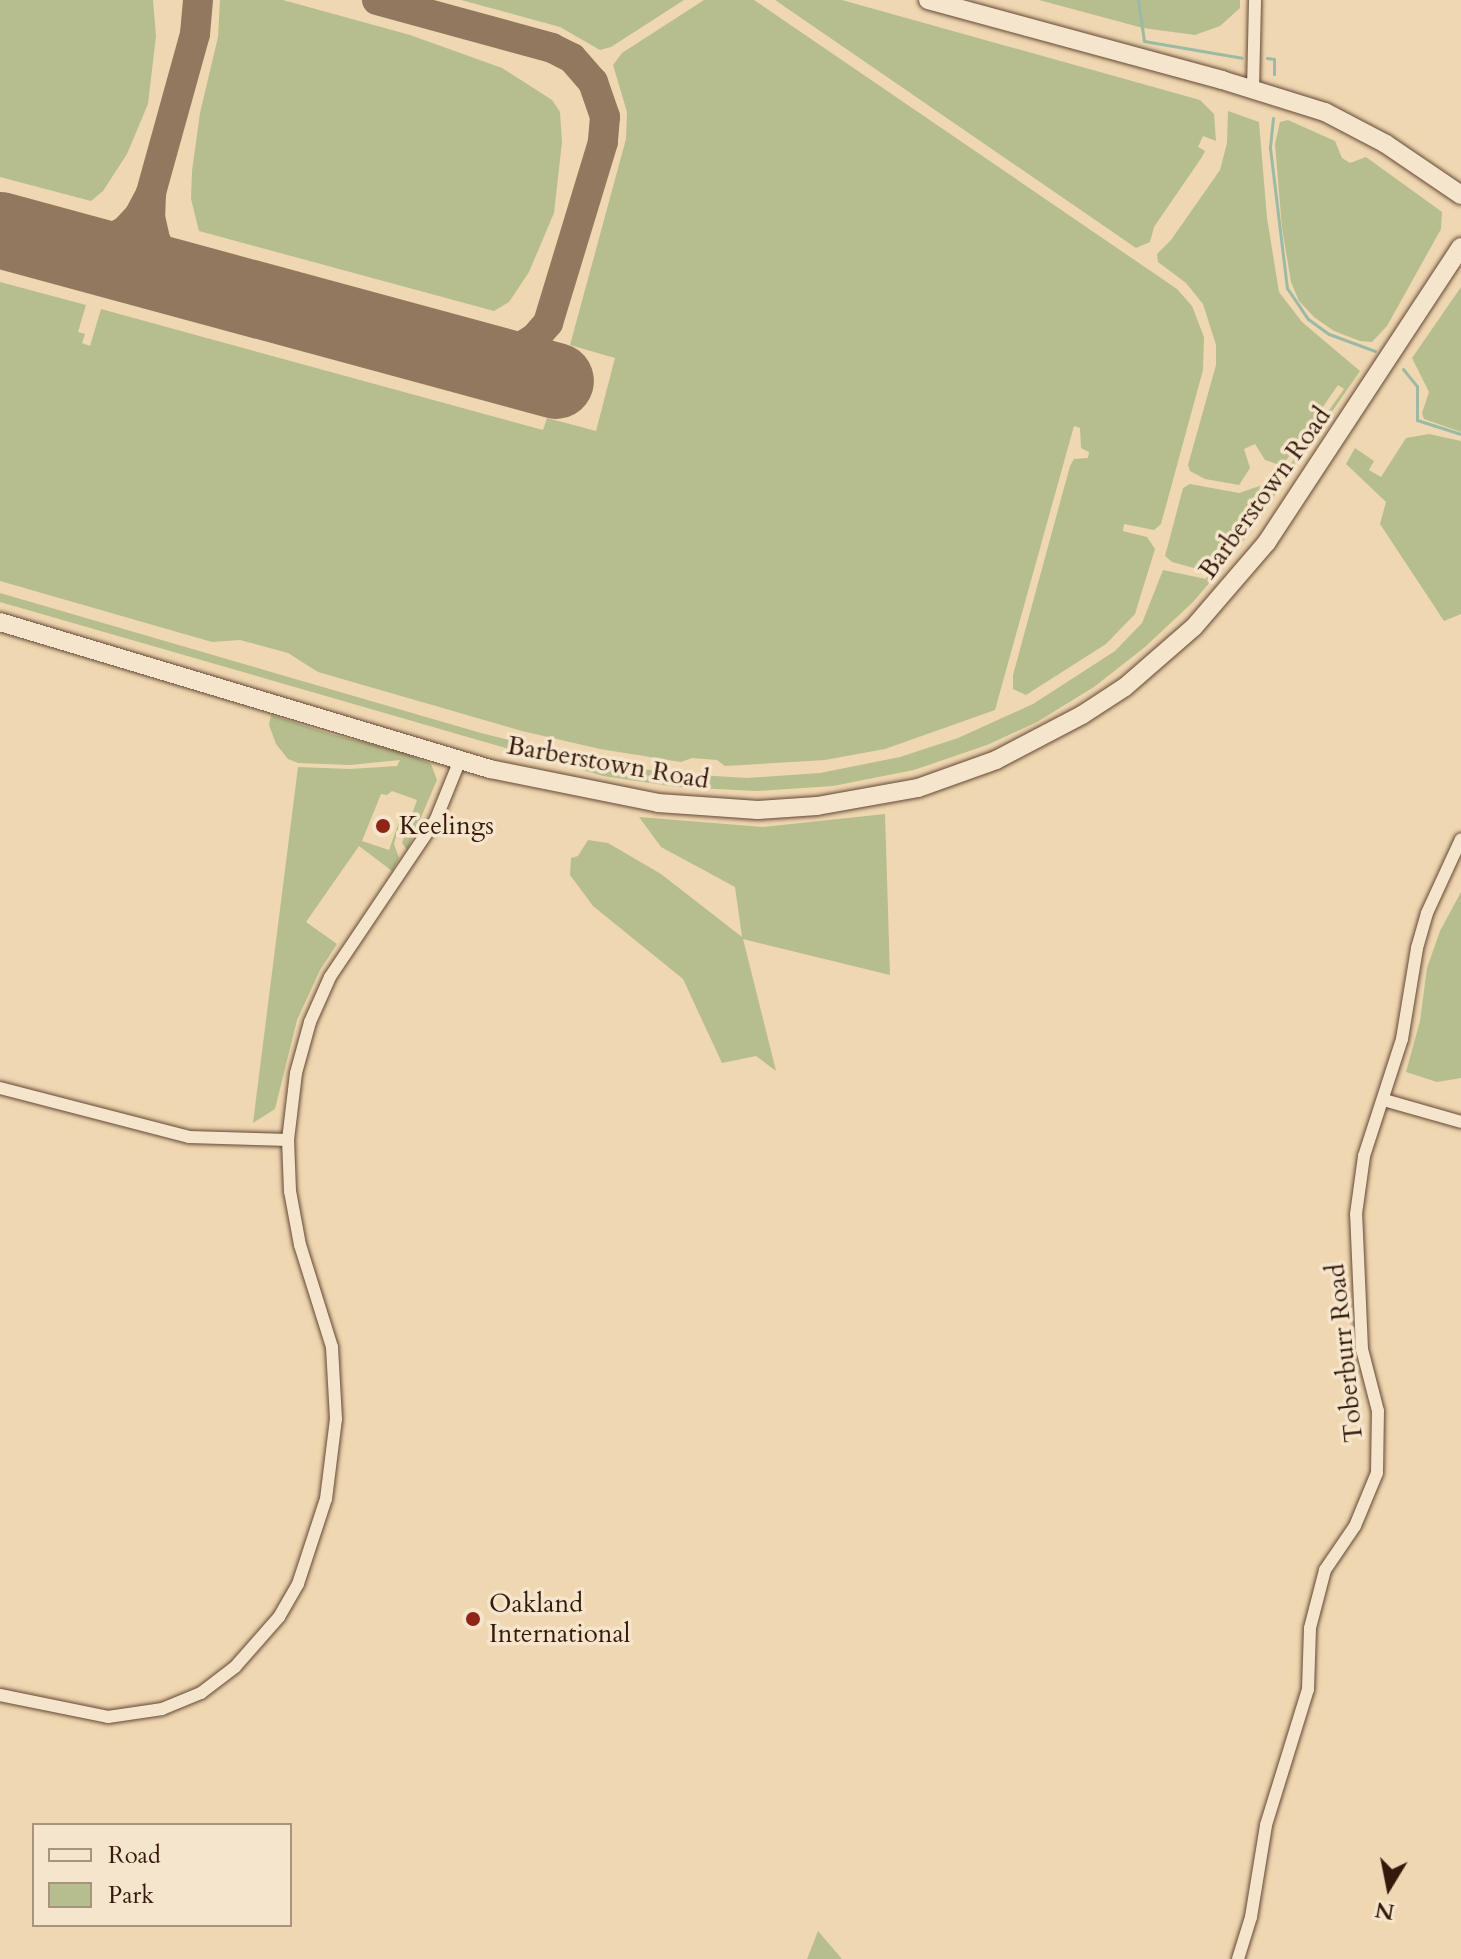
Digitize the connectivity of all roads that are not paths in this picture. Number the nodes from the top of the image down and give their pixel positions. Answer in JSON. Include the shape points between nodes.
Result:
{"nodes":[{"id":1,"x":928,"y":0,"type":"edge"},
{"id":2,"x":1255,"y":0,"type":"edge"},
{"id":3,"x":1253,"y":89,"type":"junction"},
{"id":4,"x":1461,"y":195,"type":"edge"},
{"id":5,"x":1461,"y":247,"type":"edge"},
{"id":6,"x":0,"y":622,"type":"edge"},
{"id":7,"x":460,"y":760,"type":"junction"},
{"id":8,"x":1461,"y":839,"type":"edge"},
{"id":9,"x":0,"y":1088,"type":"edge"},
{"id":10,"x":1384,"y":1100,"type":"junction"},
{"id":11,"x":1461,"y":1122,"type":"edge"},
{"id":12,"x":288,"y":1140,"type":"junction"},
{"id":13,"x":0,"y":1695,"type":"edge"},
{"id":14,"x":1238,"y":1959,"type":"edge"}],
"edges":[{"from":1,"to":3,"type":"main road"},
{"from":2,"to":3,"type":"street"},
{"from":3,"to":4,"type":"main road","via":[[1325,112],[1386,144]]},
{"from":5,"to":7,"type":"main road","name":"Barberstown Road","via":[[1333,445],[1236,582],[1137,677],[1038,741],[918,788],[817,806],[758,810],[658,803]]},
{"from":6,"to":7,"type":"main road","name":"Barberstown Road"},
{"from":7,"to":12,"type":"street","via":[[436,819],[319,1000],[296,1073]]},
{"from":8,"to":10,"type":"street","name":"Toberburr Road","via":[[1417,948],[1402,1039]]},
{"from":9,"to":12,"type":"street","via":[[189,1137]]},
{"from":10,"to":11,"type":"street"},
{"from":10,"to":14,"type":"street","name":"Toberburr Road","via":[[1364,1156],[1356,1214],[1362,1349],[1378,1411],[1377,1473],[1355,1526],[1325,1570],[1310,1628],[1308,1689],[1266,1825],[1251,1917]]},
{"from":12,"to":13,"type":"street","via":[[300,1245],[332,1347],[336,1419],[326,1499],[298,1584],[272,1626],[235,1667],[201,1693],[162,1709],[108,1717]]}]}
